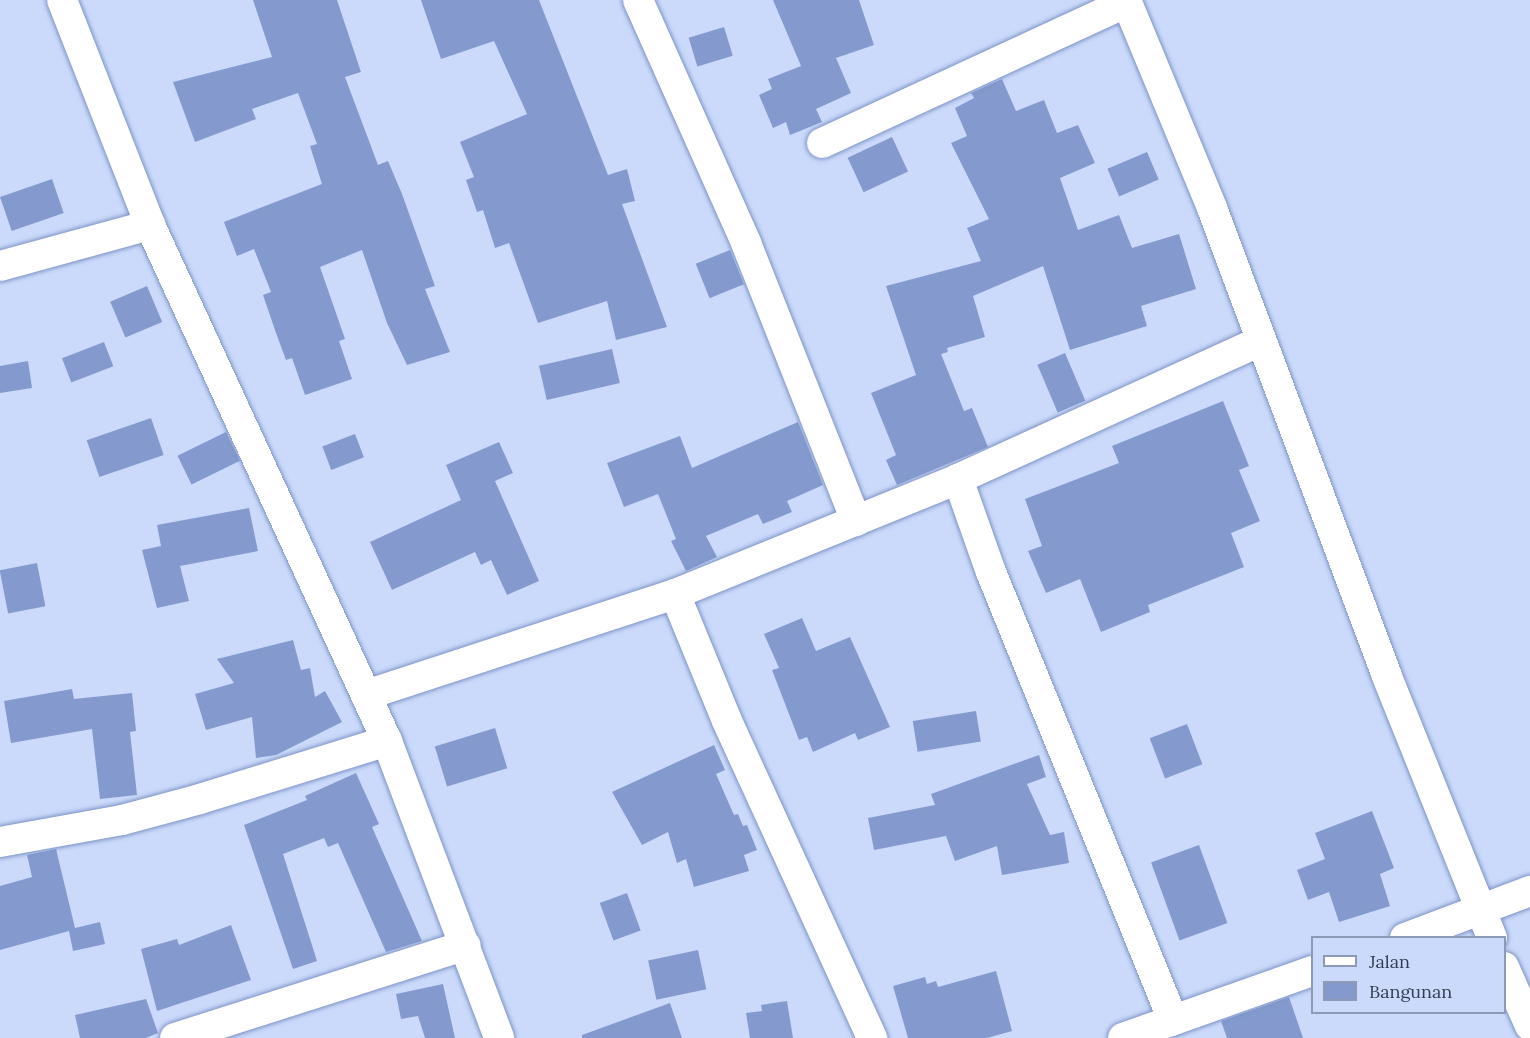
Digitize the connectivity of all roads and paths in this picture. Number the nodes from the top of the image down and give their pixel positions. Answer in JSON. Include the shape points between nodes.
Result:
{"nodes":[{"id":1,"x":62,"y":0,"type":"edge"},
{"id":2,"x":638,"y":0,"type":"edge"},
{"id":3,"x":1126,"y":1,"type":"edge"},
{"id":4,"x":822,"y":143,"type":"dead end"},
{"id":5,"x":150,"y":225,"type":"junction"},
{"id":6,"x":0,"y":266,"type":"edge"},
{"id":7,"x":1261,"y":341,"type":"junction"},
{"id":8,"x":958,"y":479,"type":"junction"},
{"id":9,"x":856,"y":521,"type":"junction"},
{"id":10,"x":675,"y":594,"type":"junction"},
{"id":11,"x":366,"y":695,"type":"junction"},
{"id":12,"x":387,"y":741,"type":"junction"},
{"id":13,"x":0,"y":842,"type":"edge"},
{"id":14,"x":1530,"y":891,"type":"edge"},
{"id":15,"x":1480,"y":910,"type":"junction"},
{"id":16,"x":1410,"y":936,"type":"edge"},
{"id":17,"x":1491,"y":936,"type":"edge"},
{"id":18,"x":466,"y":945,"type":"junction"},
{"id":19,"x":1311,"y":971,"type":"edge"},
{"id":20,"x":1506,"y":972,"type":"edge"},
{"id":21,"x":1173,"y":1021,"type":"junction"},
{"id":22,"x":1530,"y":1026,"type":"edge"},
{"id":23,"x":175,"y":1038,"type":"edge"},
{"id":24,"x":499,"y":1038,"type":"edge"},
{"id":25,"x":872,"y":1038,"type":"edge"},
{"id":26,"x":1123,"y":1038,"type":"edge"}],
"edges":[{"from":1,"to":5,"type":"street"},
{"from":2,"to":9,"type":"street","via":[[746,243]]},
{"from":3,"to":4,"type":"street"},
{"from":3,"to":7,"type":"street","via":[[1212,208]]},
{"from":5,"to":6,"type":"street"},
{"from":5,"to":11,"type":"street"},
{"from":7,"to":8,"type":"street"},
{"from":7,"to":15,"type":"street"},
{"from":8,"to":9,"type":"street"},
{"from":8,"to":21,"type":"street","via":[[991,572]]},
{"from":9,"to":10,"type":"street"},
{"from":10,"to":11,"type":"street"},
{"from":10,"to":25,"type":"street","via":[[727,721]]},
{"from":11,"to":12,"type":"street"},
{"from":12,"to":13,"type":"street","via":[[178,805]]},
{"from":12,"to":18,"type":"street"},
{"from":14,"to":15,"type":"street"},
{"from":15,"to":16,"type":"street"},
{"from":15,"to":17,"type":"street"},
{"from":18,"to":23,"type":"street"},
{"from":18,"to":24,"type":"street"},
{"from":19,"to":21,"type":"street"},
{"from":20,"to":22,"type":"street"},
{"from":21,"to":26,"type":"street"}]}
